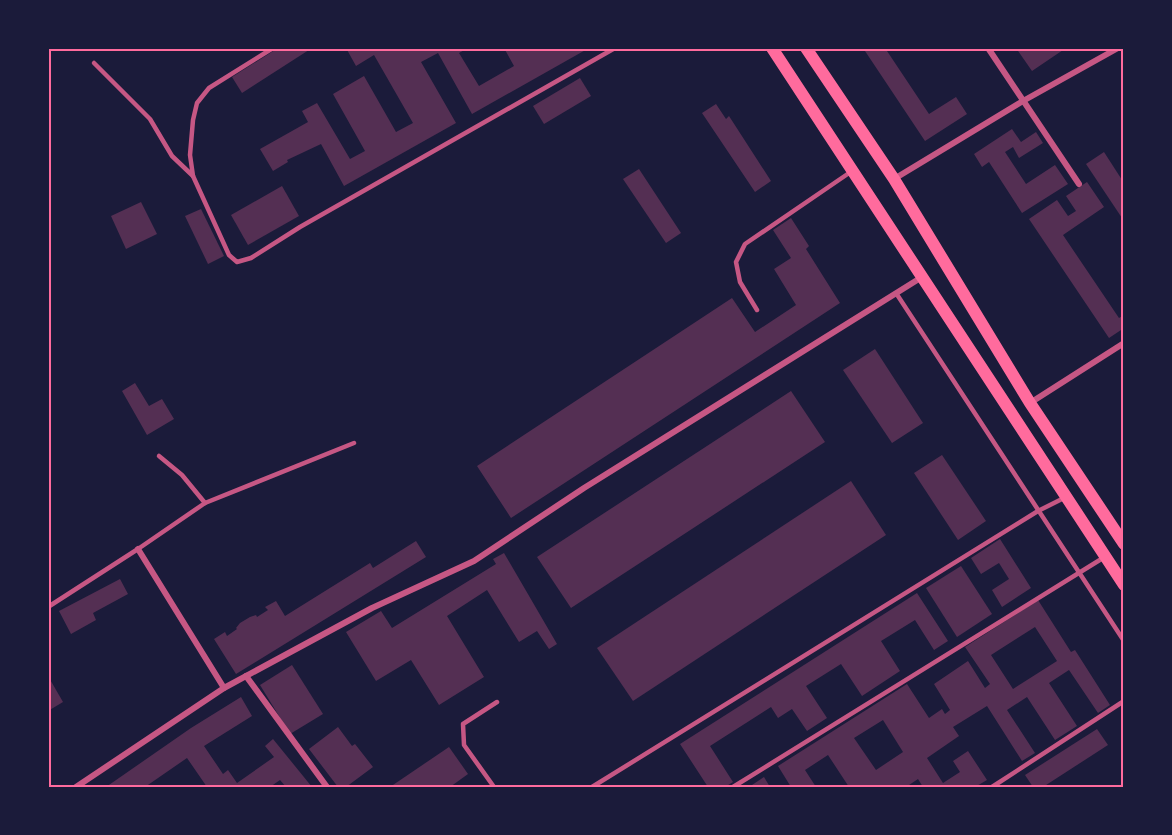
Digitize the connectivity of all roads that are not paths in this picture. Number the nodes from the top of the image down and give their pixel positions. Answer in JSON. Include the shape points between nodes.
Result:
{"nodes":[{"id":1,"x":273,"y":48,"type":"edge"},
{"id":2,"x":615,"y":48,"type":"edge"},
{"id":3,"x":772,"y":48,"type":"edge"},
{"id":4,"x":806,"y":48,"type":"edge"},
{"id":5,"x":988,"y":48,"type":"edge"},
{"id":6,"x":1118,"y":48,"type":"edge"},
{"id":7,"x":94,"y":63,"type":"dead end"},
{"id":8,"x":1023,"y":101,"type":"junction"},
{"id":9,"x":852,"y":171,"type":"junction"},
{"id":10,"x":192,"y":176,"type":"junction"},
{"id":11,"x":894,"y":179,"type":"junction"},
{"id":12,"x":1079,"y":184,"type":"dead end"},
{"id":13,"x":923,"y":276,"type":"junction"},
{"id":14,"x":896,"y":293,"type":"junction"},
{"id":15,"x":757,"y":310,"type":"dead end"},
{"id":16,"x":1124,"y":343,"type":"edge"},
{"id":17,"x":1030,"y":403,"type":"junction"},
{"id":18,"x":354,"y":443,"type":"dead end"},
{"id":19,"x":159,"y":456,"type":"dead end"},
{"id":20,"x":1066,"y":496,"type":"junction"},
{"id":21,"x":205,"y":503,"type":"junction"},
{"id":22,"x":1038,"y":511,"type":"junction"},
{"id":23,"x":1124,"y":543,"type":"edge"},
{"id":24,"x":138,"y":549,"type":"junction"},
{"id":25,"x":1106,"y":557,"type":"junction"},
{"id":26,"x":1077,"y":573,"type":"junction"},
{"id":27,"x":1124,"y":585,"type":"edge"},
{"id":28,"x":48,"y":607,"type":"edge"},
{"id":29,"x":1124,"y":641,"type":"edge"},
{"id":30,"x":246,"y":676,"type":"junction"},
{"id":31,"x":224,"y":688,"type":"junction"},
{"id":32,"x":1124,"y":701,"type":"edge"},
{"id":33,"x":497,"y":702,"type":"dead end"},
{"id":34,"x":76,"y":787,"type":"edge"},
{"id":35,"x":327,"y":787,"type":"edge"},
{"id":36,"x":494,"y":787,"type":"edge"},
{"id":37,"x":592,"y":787,"type":"edge"},
{"id":38,"x":733,"y":787,"type":"edge"},
{"id":39,"x":992,"y":787,"type":"edge"}],
"edges":[{"from":1,"to":10,"type":"lane","via":[[209,88],[197,103],[190,155]]},
{"from":2,"to":10,"type":"lane","via":[[251,258],[237,262],[230,255]]},
{"from":3,"to":9,"type":"main road"},
{"from":4,"to":11,"type":"main road"},
{"from":5,"to":8,"type":"street"},
{"from":6,"to":8,"type":"street"},
{"from":7,"to":10,"type":"lane","via":[[150,119],[172,156]]},
{"from":8,"to":11,"type":"street"},
{"from":8,"to":12,"type":"street"},
{"from":9,"to":13,"type":"main road"},
{"from":9,"to":15,"type":"lane","via":[[745,244],[736,262],[740,282]]},
{"from":11,"to":17,"type":"main road"},
{"from":13,"to":14,"type":"street"},
{"from":13,"to":20,"type":"main road"},
{"from":14,"to":22,"type":"lane"},
{"from":14,"to":30,"type":"street","via":[[474,561],[372,608]]},
{"from":16,"to":17,"type":"street"},
{"from":17,"to":23,"type":"main road"},
{"from":18,"to":21,"type":"lane"},
{"from":19,"to":21,"type":"lane","via":[[182,475]]},
{"from":20,"to":22,"type":"lane"},
{"from":20,"to":25,"type":"main road"},
{"from":21,"to":24,"type":"lane"},
{"from":22,"to":26,"type":"lane"},
{"from":22,"to":37,"type":"lane"},
{"from":24,"to":28,"type":"lane"},
{"from":24,"to":31,"type":"street"},
{"from":25,"to":26,"type":"lane"},
{"from":25,"to":27,"type":"main road"},
{"from":26,"to":29,"type":"lane"},
{"from":26,"to":38,"type":"lane"},
{"from":30,"to":31,"type":"street"},
{"from":30,"to":35,"type":"street"},
{"from":31,"to":34,"type":"street"},
{"from":32,"to":39,"type":"lane"},
{"from":33,"to":36,"type":"lane","via":[[463,724],[464,745]]}]}
